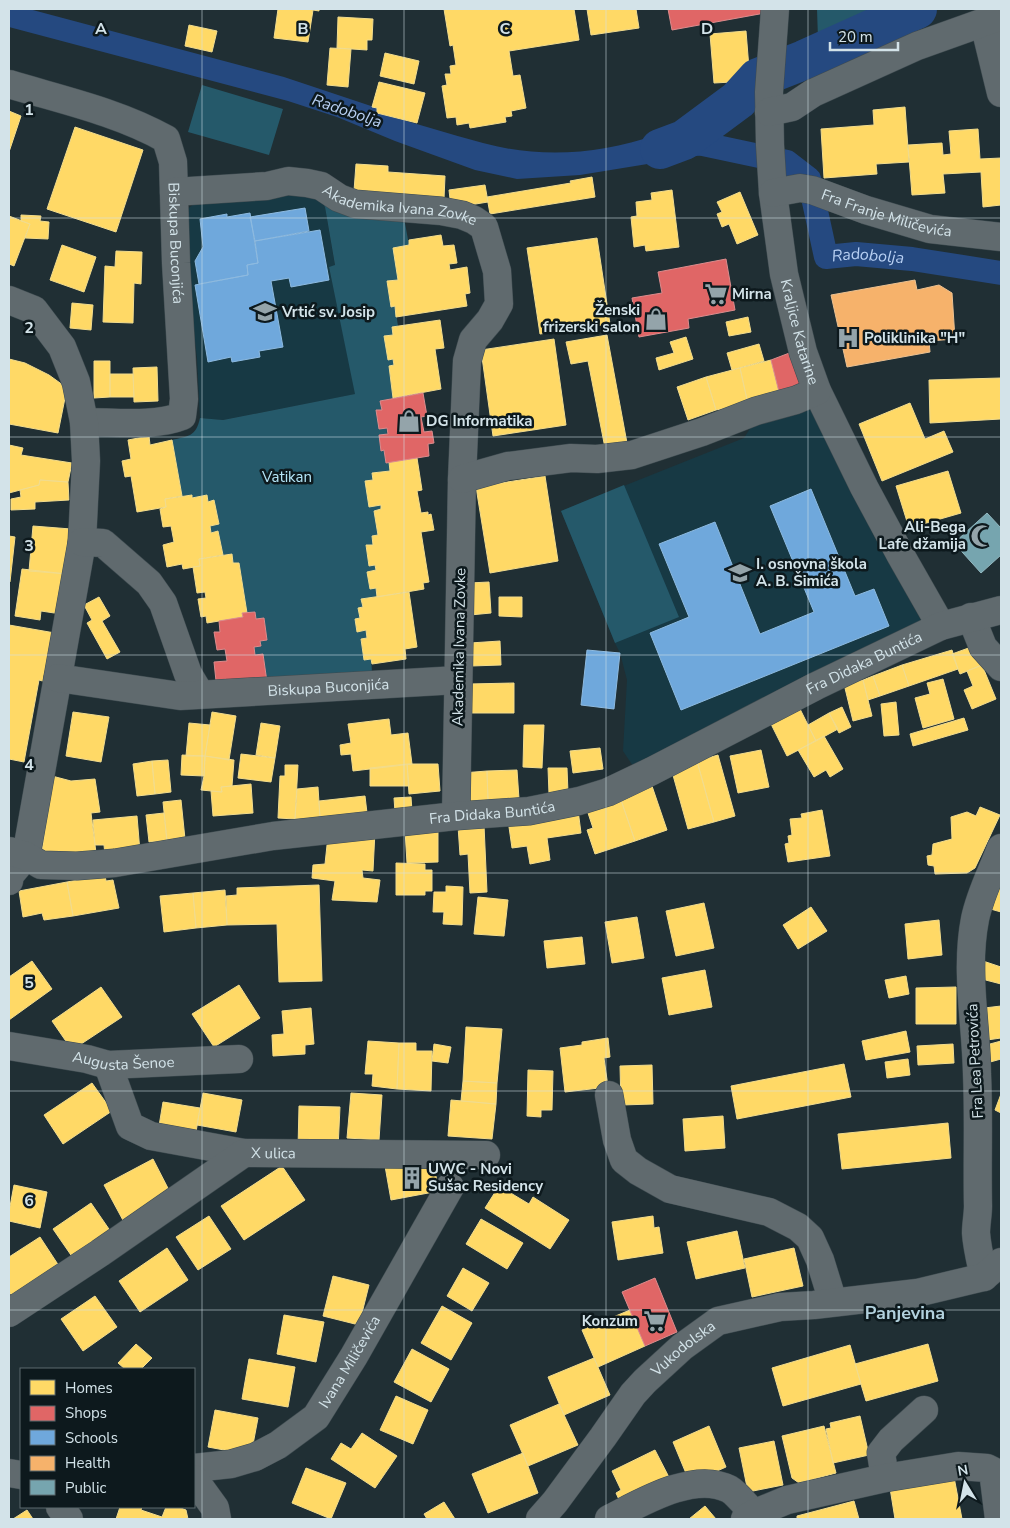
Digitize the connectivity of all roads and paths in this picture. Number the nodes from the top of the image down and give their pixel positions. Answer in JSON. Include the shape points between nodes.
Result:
{"nodes":[{"id":1,"x":775,"y":9,"type":"edge"},
{"id":2,"x":993,"y":19,"type":"edge"},
{"id":3,"x":9,"y":84,"type":"edge"},
{"id":4,"x":1001,"y":93,"type":"edge"},
{"id":5,"x":769,"y":102,"type":"junction"},
{"id":6,"x":772,"y":190,"type":"junction"},
{"id":7,"x":174,"y":192,"type":"junction"},
{"id":8,"x":1001,"y":237,"type":"edge"},
{"id":9,"x":9,"y":300,"type":"edge"},
{"id":10,"x":817,"y":392,"type":"junction"},
{"id":11,"x":84,"y":422,"type":"junction"},
{"id":12,"x":462,"y":479,"type":"junction"},
{"id":13,"x":82,"y":542,"type":"junction"},
{"id":14,"x":1001,"y":610,"type":"edge"},
{"id":15,"x":971,"y":617,"type":"junction"},
{"id":16,"x":941,"y":626,"type":"junction"},
{"id":17,"x":1001,"y":667,"type":"edge"},
{"id":18,"x":58,"y":678,"type":"junction"},
{"id":19,"x":458,"y":680,"type":"junction"},
{"id":20,"x":200,"y":694,"type":"junction"},
{"id":21,"x":456,"y":816,"type":"junction"},
{"id":22,"x":1001,"y":848,"type":"edge"},
{"id":23,"x":17,"y":853,"type":"edge"},
{"id":24,"x":9,"y":881,"type":"edge"},
{"id":25,"x":9,"y":1046,"type":"edge"},
{"id":26,"x":239,"y":1059,"type":"dead end"},
{"id":27,"x":108,"y":1065,"type":"junction"},
{"id":28,"x":609,"y":1095,"type":"dead end"},
{"id":29,"x":244,"y":1153,"type":"junction"},
{"id":30,"x":486,"y":1155,"type":"dead end"},
{"id":31,"x":450,"y":1187,"type":"dead end"},
{"id":32,"x":993,"y":1270,"type":"edge"},
{"id":33,"x":833,"y":1302,"type":"junction"},
{"id":34,"x":9,"y":1313,"type":"edge"},
{"id":35,"x":924,"y":1410,"type":"dead end"},
{"id":36,"x":195,"y":1468,"type":"edge"},
{"id":37,"x":885,"y":1478,"type":"junction"},
{"id":38,"x":195,"y":1480,"type":"edge"},
{"id":39,"x":61,"y":1508,"type":"edge"},
{"id":40,"x":752,"y":1517,"type":"edge"},
{"id":41,"x":69,"y":1519,"type":"edge"},
{"id":42,"x":218,"y":1519,"type":"edge"},
{"id":43,"x":540,"y":1519,"type":"edge"},
{"id":44,"x":609,"y":1519,"type":"edge"},
{"id":45,"x":999,"y":1519,"type":"edge"}],
"edges":[{"from":1,"to":5,"type":"street","name":"Kraljice Katarine"},
{"from":2,"to":4,"type":"street"},
{"from":2,"to":5,"type":"street","via":[[918,46],[813,93],[792,107]]},
{"from":3,"to":7,"type":"street","name":"Biskupa Buconjića","via":[[107,114],[166,139],[173,162]]},
{"from":5,"to":6,"type":"street","name":"Kraljice Katarine"},
{"from":6,"to":8,"type":"street","name":"Fra Franje Miličevića","via":[[812,190],[930,229]]},
{"from":6,"to":10,"type":"street","name":"Kraljice Katarine","via":[[784,274],[803,352]]},
{"from":7,"to":11,"type":"street","name":"Biskupa Buconjića","via":[[184,399],[182,416],[154,422]]},
{"from":7,"to":12,"type":"street","name":"Akademika Ivana Zovke","via":[[307,182],[355,204],[441,211],[474,220],[484,227],[497,271],[499,304],[473,340],[467,362]]},
{"from":9,"to":11,"type":"street","via":[[34,310],[62,347],[76,382]]},
{"from":10,"to":12,"type":"street","via":[[632,455],[508,466]]},
{"from":10,"to":16,"type":"street","name":"Kraljice Katarine","via":[[873,504]]},
{"from":11,"to":13,"type":"street","via":[[86,461]]},
{"from":12,"to":19,"type":"street","name":"Akademika Ivana Zovke"},
{"from":13,"to":18,"type":"street"},
{"from":13,"to":20,"type":"street","via":[[103,543],[149,582],[163,603],[188,674]]},
{"from":14,"to":15,"type":"street","name":"Fra Didaka Buntića"},
{"from":15,"to":16,"type":"street","name":"Fra Didaka Buntića"},
{"from":15,"to":17,"type":"street","via":[[983,647]]},
{"from":16,"to":21,"type":"street","name":"Fra Didaka Buntića","via":[[608,792],[579,802],[529,811]]},
{"from":18,"to":20,"type":"street","name":"Biskupa Buconjića","via":[[180,696]]},
{"from":18,"to":23,"type":"street"},
{"from":19,"to":20,"type":"street","name":"Biskupa Buconjića"},
{"from":19,"to":21,"type":"street","name":"Akademika Ivana Zovke"},
{"from":21,"to":23,"type":"street","name":"Fra Didaka Buntića","via":[[273,836],[115,863],[40,865]]},
{"from":22,"to":32,"type":"street","name":"Fra Lea Petrovića","via":[[975,920],[971,989],[977,1078],[976,1231],[979,1253]]},
{"from":23,"to":24,"type":"street"},
{"from":25,"to":27,"type":"street","name":"Augusta Šenoe"},
{"from":26,"to":27,"type":"street","name":"Augusta Šenoe"},
{"from":27,"to":29,"type":"street","name":"X ulica","via":[[130,1126],[150,1136]]},
{"from":28,"to":33,"type":"street","via":[[616,1140],[624,1160],[670,1189],[769,1212],[798,1227],[810,1238]]},
{"from":29,"to":30,"type":"street","name":"X ulica"},
{"from":29,"to":34,"type":"street"},
{"from":31,"to":36,"type":"street","name":"Ivana Miličevića","via":[[316,1417],[278,1445],[255,1457],[231,1464]]},
{"from":32,"to":33,"type":"street","name":"Vukodolska","via":[[917,1293]]},
{"from":33,"to":43,"type":"street","name":"Vukodolska","via":[[752,1312],[718,1321],[697,1335],[668,1358],[633,1394]]},
{"from":35,"to":37,"type":"street","via":[[880,1454]]},
{"from":37,"to":40,"type":"street","via":[[787,1500]]},
{"from":37,"to":45,"type":"street","via":[[958,1466],[987,1468],[993,1471]]},
{"from":38,"to":42,"type":"street","via":[[215,1508]]},
{"from":39,"to":41,"type":"street"},
{"from":40,"to":44,"type":"street","via":[[730,1490],[704,1484],[677,1486]]}]}
